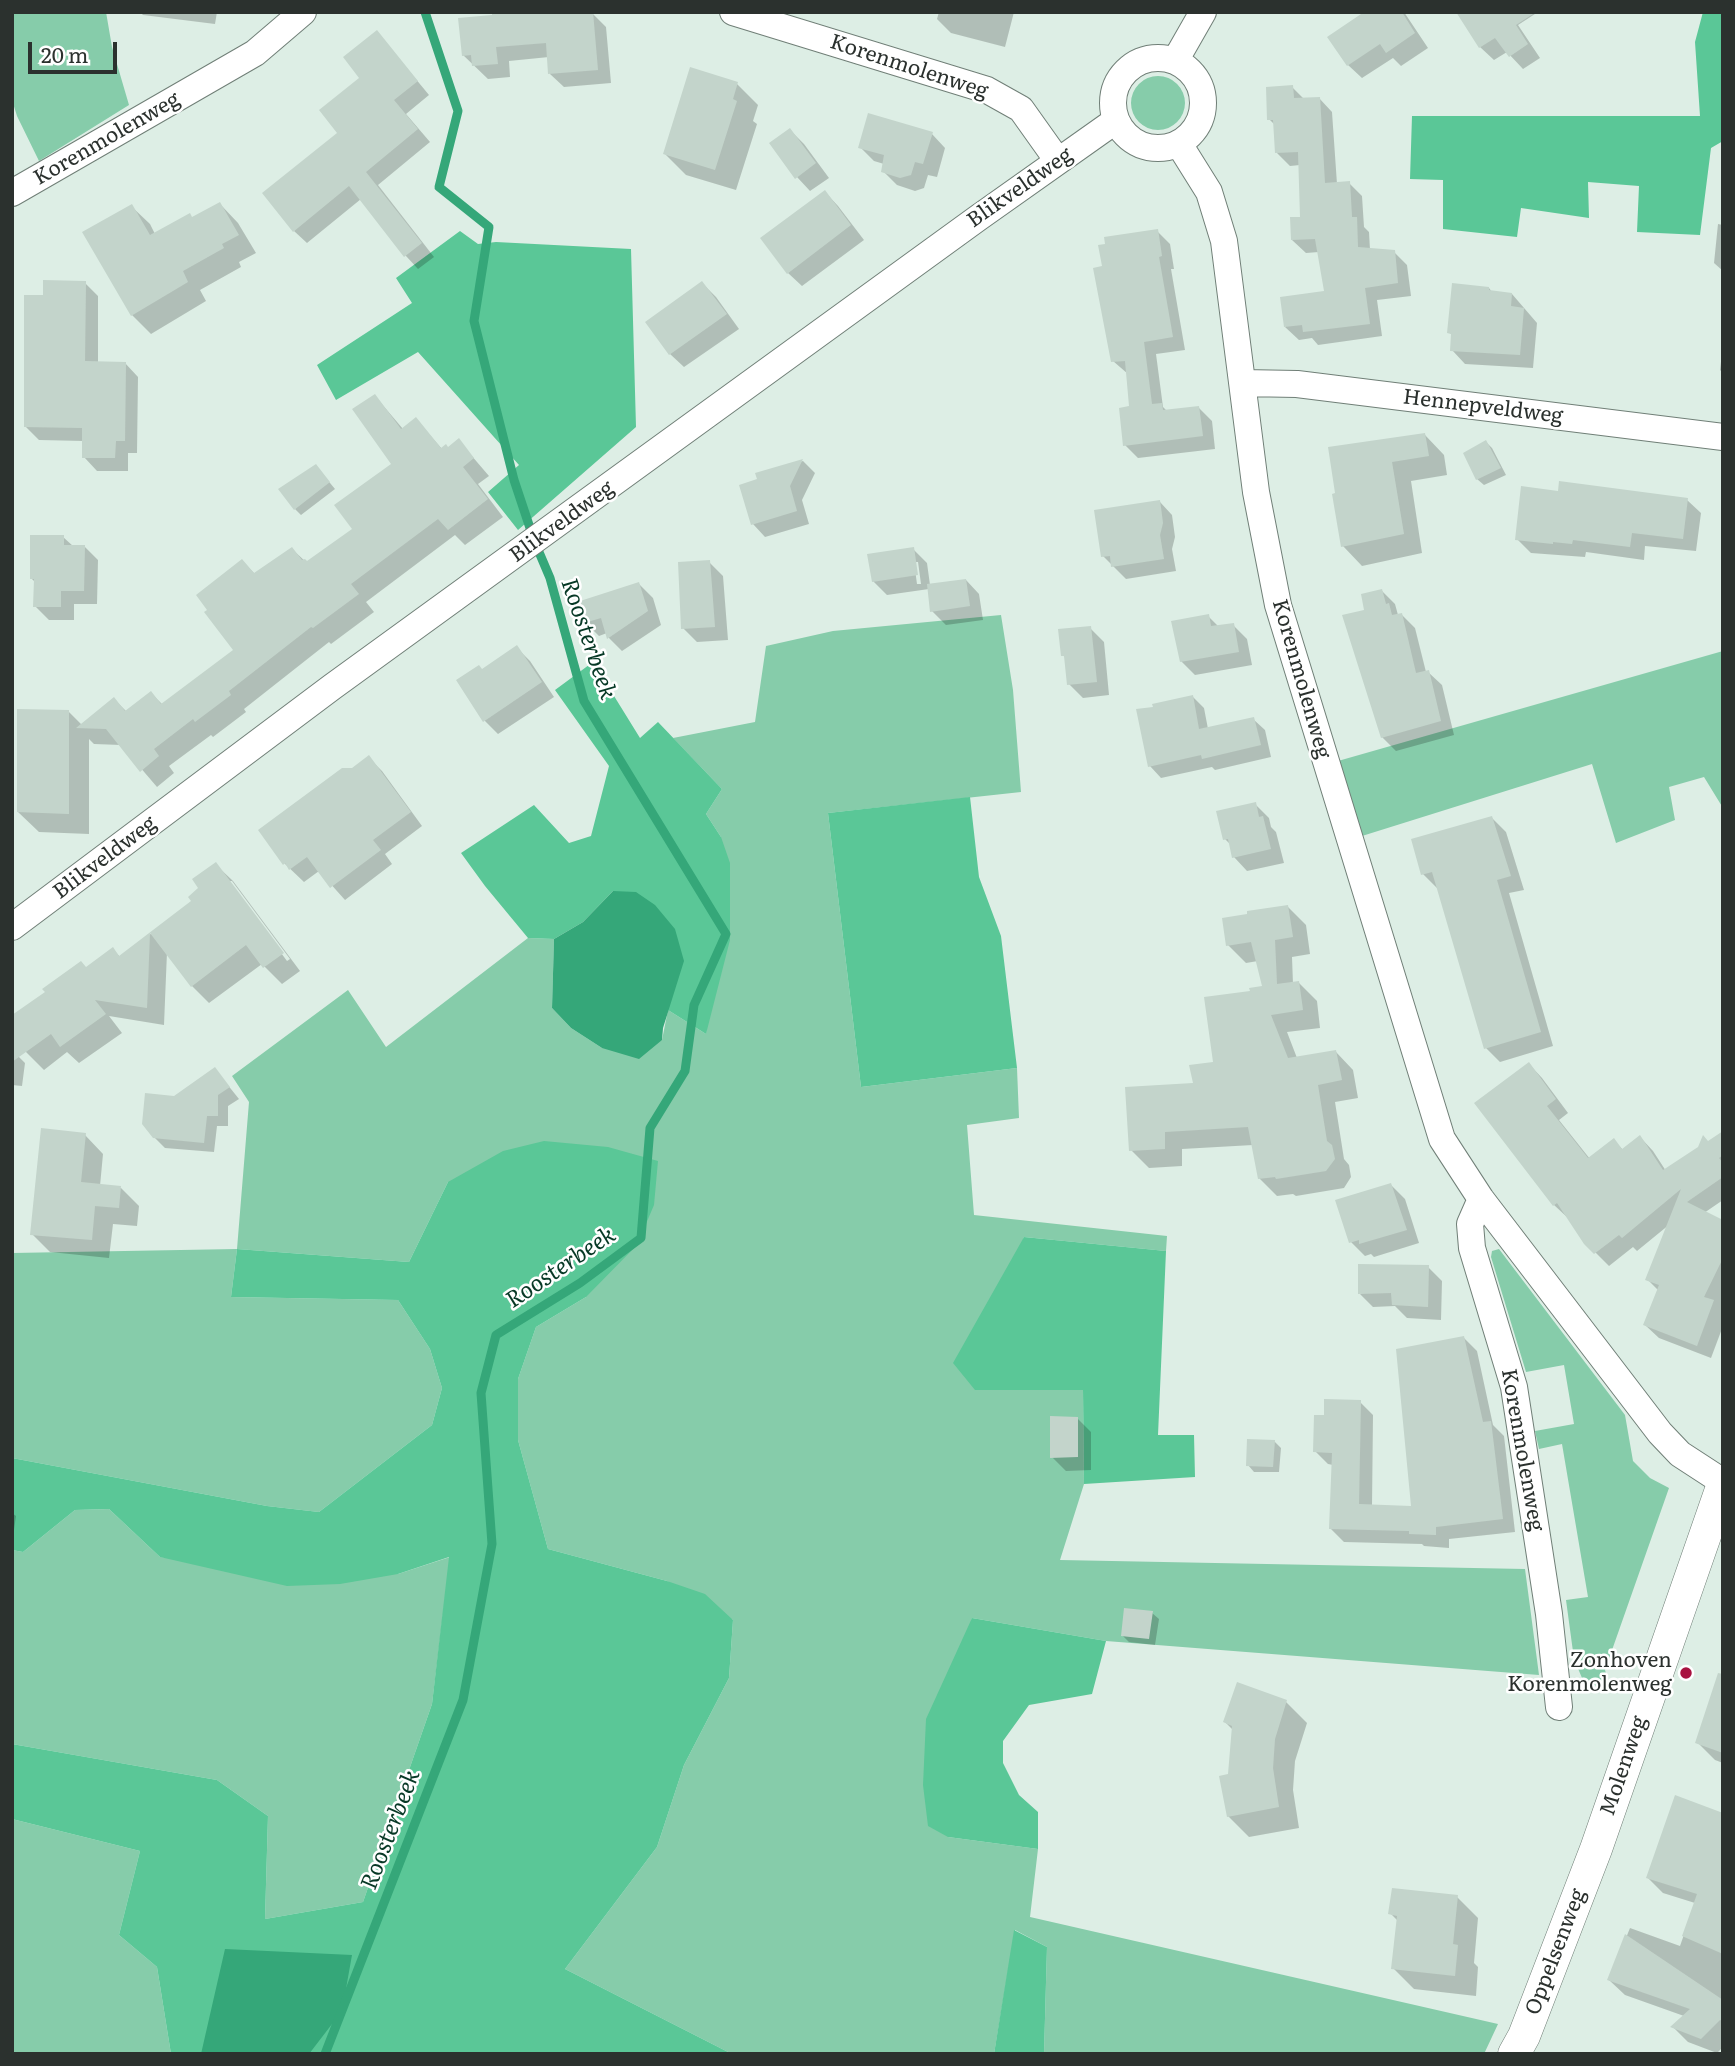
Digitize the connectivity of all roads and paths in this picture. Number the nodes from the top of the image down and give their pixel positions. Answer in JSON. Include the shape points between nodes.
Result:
{"nodes":[{"id":1,"x":303,"y":12,"type":"edge"},
{"id":2,"x":733,"y":12,"type":"edge"},
{"id":3,"x":1203,"y":12,"type":"edge"},
{"id":4,"x":1175,"y":61,"type":"junction"},
{"id":5,"x":1115,"y":121,"type":"junction"},
{"id":6,"x":1179,"y":144,"type":"junction"},
{"id":7,"x":1058,"y":161,"type":"junction"},
{"id":8,"x":12,"y":193,"type":"edge"},
{"id":9,"x":1243,"y":383,"type":"junction"},
{"id":10,"x":1723,"y":437,"type":"edge"},
{"id":11,"x":12,"y":927,"type":"edge"},
{"id":12,"x":1481,"y":1199,"type":"junction"},
{"id":13,"x":1723,"y":1483,"type":"edge"},
{"id":14,"x":1559,"y":1707,"type":"dead end"},
{"id":15,"x":1595,"y":1849,"type":"joint"},
{"id":16,"x":1514,"y":2054,"type":"edge"}],
"edges":[{"from":1,"to":8,"type":"street","name":"Korenmolenweg","via":[[255,53]]},
{"from":2,"to":7,"type":"street","name":"Korenmolenweg","via":[[987,90],[1021,109]]},
{"from":3,"to":4,"type":"street"},
{"from":4,"to":5,"type":"street","via":[[1150,57],[1126,69],[1113,96]]},
{"from":4,"to":6,"type":"street","via":[[1200,82],[1203,96],[1199,124]]},
{"from":5,"to":6,"type":"street","via":[[1136,143],[1149,149]]},
{"from":5,"to":7,"type":"street","name":"Blikveldweg"},
{"from":6,"to":9,"type":"street","name":"Korenmolenweg","via":[[1209,192],[1224,241]]},
{"from":7,"to":11,"type":"street","name":"Blikveldweg","via":[[332,687]]},
{"from":9,"to":10,"type":"street","name":"Hennepveldweg","via":[[1297,384]]},
{"from":9,"to":12,"type":"street","name":"Korenmolenweg","via":[[1256,492],[1278,605],[1426,1093],[1442,1139]]},
{"from":12,"to":13,"type":"street","name":"Korenmolenweg","via":[[1660,1433],[1680,1454]]},
{"from":12,"to":14,"type":"street","name":"Korenmolenweg","via":[[1470,1224],[1472,1248],[1514,1387]]},
{"from":13,"to":15,"type":"street","name":"Molenweg"},
{"from":15,"to":16,"type":"street","name":"Oppelsenweg"}]}
